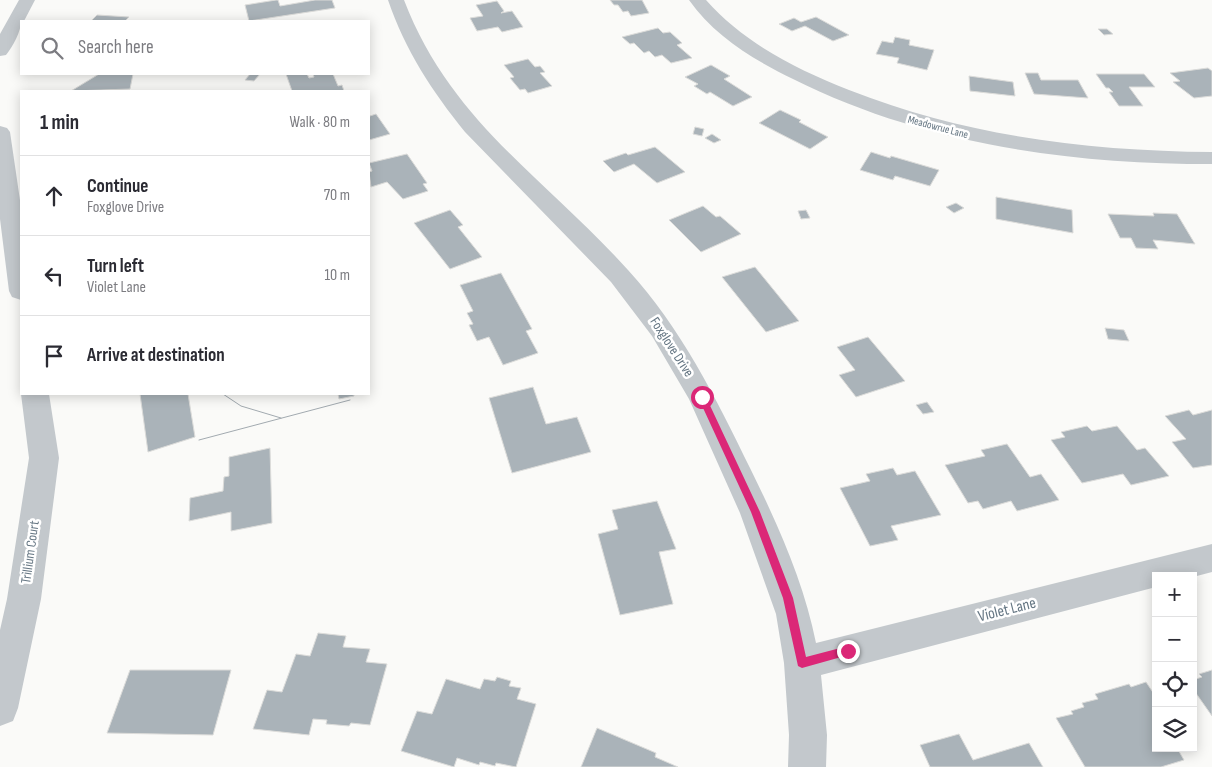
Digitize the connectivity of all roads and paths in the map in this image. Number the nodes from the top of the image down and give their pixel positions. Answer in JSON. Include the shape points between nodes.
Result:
{"nodes":[{"id":1,"x":27,"y":0,"type":"edge"},
{"id":2,"x":396,"y":0,"type":"edge"},
{"id":3,"x":697,"y":0,"type":"edge"},
{"id":4,"x":0,"y":51,"type":"edge"},
{"id":5,"x":0,"y":132,"type":"edge"},
{"id":6,"x":1212,"y":158,"type":"edge"},
{"id":7,"x":20,"y":282,"type":"edge"},
{"id":8,"x":35,"y":395,"type":"edge"},
{"id":9,"x":1212,"y":558,"type":"edge"},
{"id":10,"x":802,"y":663,"type":"junction"},
{"id":11,"x":0,"y":708,"type":"edge"},
{"id":12,"x":807,"y":767,"type":"edge"}],
"edges":[{"from":1,"to":4,"type":"street"},
{"from":2,"to":10,"type":"street","name":"Foxglove Drive","via":[[418,54],[452,104],[620,276],[681,358],[756,512],[791,606]]},
{"from":3,"to":6,"type":"street","name":"Meadowrue Lane","via":[[730,32],[780,65],[863,103],[919,122],[994,141],[1064,152],[1134,158]]},
{"from":5,"to":7,"type":"street"},
{"from":8,"to":11,"type":"street","name":"Trillium Court","via":[[44,458],[24,599]]},
{"from":9,"to":10,"type":"street","name":"Violet Lane"},
{"from":10,"to":12,"type":"street","name":"Foxglove Drive","via":[[808,735]]}]}
